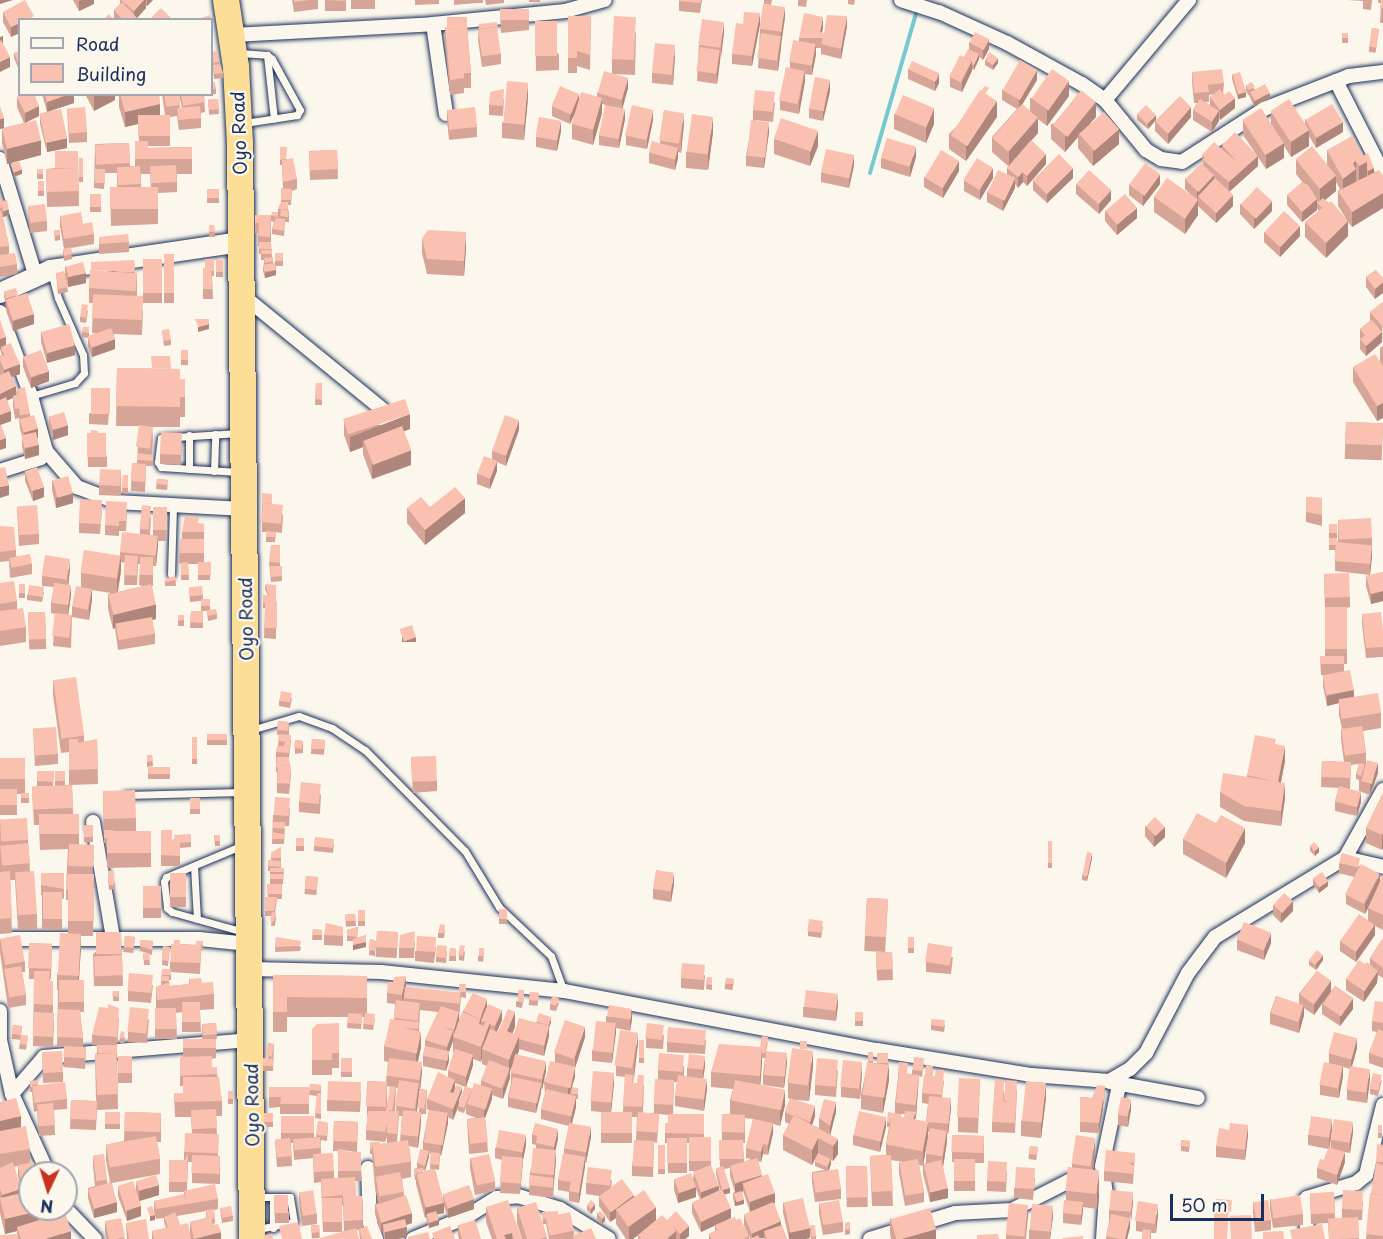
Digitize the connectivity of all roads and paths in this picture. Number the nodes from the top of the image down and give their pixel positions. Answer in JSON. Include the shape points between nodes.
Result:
{"nodes":[{"id":1,"x":226,"y":0,"type":"edge"},
{"id":2,"x":605,"y":0,"type":"edge"},
{"id":3,"x":901,"y":0,"type":"edge"},
{"id":4,"x":1189,"y":0,"type":"edge"},
{"id":5,"x":434,"y":24,"type":"junction"},
{"id":6,"x":234,"y":44,"type":"junction"},
{"id":7,"x":267,"y":55,"type":"junction"},
{"id":8,"x":1383,"y":72,"type":"edge"},
{"id":9,"x":1336,"y":81,"type":"junction"},
{"id":10,"x":1105,"y":100,"type":"junction"},
{"id":11,"x":446,"y":114,"type":"edge"},
{"id":12,"x":274,"y":119,"type":"junction"},
{"id":13,"x":239,"y":124,"type":"junction"},
{"id":14,"x":0,"y":159,"type":"edge"},
{"id":15,"x":1383,"y":173,"type":"edge"},
{"id":16,"x":241,"y":242,"type":"junction"},
{"id":17,"x":43,"y":272,"type":"junction"},
{"id":18,"x":0,"y":293,"type":"edge"},
{"id":19,"x":242,"y":294,"type":"junction"},
{"id":20,"x":0,"y":312,"type":"edge"},
{"id":21,"x":31,"y":396,"type":"junction"},
{"id":22,"x":382,"y":409,"type":"edge"},
{"id":23,"x":243,"y":433,"type":"junction"},
{"id":24,"x":215,"y":434,"type":"junction"},
{"id":25,"x":189,"y":435,"type":"junction"},
{"id":26,"x":46,"y":451,"type":"junction"},
{"id":27,"x":189,"y":469,"type":"junction"},
{"id":28,"x":0,"y":471,"type":"edge"},
{"id":29,"x":214,"y":471,"type":"junction"},
{"id":30,"x":244,"y":472,"type":"junction"},
{"id":31,"x":173,"y":505,"type":"junction"},
{"id":32,"x":244,"y":509,"type":"junction"},
{"id":33,"x":171,"y":574,"type":"edge"},
{"id":34,"x":247,"y":731,"type":"junction"},
{"id":35,"x":1383,"y":790,"type":"edge"},
{"id":36,"x":248,"y":792,"type":"junction"},
{"id":37,"x":114,"y":796,"type":"edge"},
{"id":38,"x":93,"y":822,"type":"edge"},
{"id":39,"x":248,"y":843,"type":"junction"},
{"id":40,"x":1345,"y":858,"type":"junction"},
{"id":41,"x":194,"y":866,"type":"junction"},
{"id":42,"x":1383,"y":867,"type":"edge"},
{"id":43,"x":197,"y":919,"type":"junction"},
{"id":44,"x":113,"y":938,"type":"junction"},
{"id":45,"x":0,"y":939,"type":"edge"},
{"id":46,"x":249,"y":949,"type":"junction"},
{"id":47,"x":564,"y":991,"type":"junction"},
{"id":48,"x":0,"y":1011,"type":"edge"},
{"id":49,"x":0,"y":1039,"type":"edge"},
{"id":50,"x":251,"y":1041,"type":"junction"},
{"id":51,"x":1114,"y":1083,"type":"junction"},
{"id":52,"x":12,"y":1094,"type":"junction"},
{"id":53,"x":1198,"y":1098,"type":"dead end"},
{"id":54,"x":1383,"y":1105,"type":"edge"},
{"id":55,"x":43,"y":1161,"type":"edge"},
{"id":56,"x":368,"y":1168,"type":"dead end"},
{"id":57,"x":1102,"y":1179,"type":"junction"},
{"id":58,"x":262,"y":1197,"type":"junction"},
{"id":59,"x":78,"y":1221,"type":"edge"},
{"id":60,"x":1307,"y":1228,"type":"edge"},
{"id":61,"x":259,"y":1232,"type":"edge"},
{"id":62,"x":95,"y":1239,"type":"edge"},
{"id":63,"x":376,"y":1239,"type":"edge"},
{"id":64,"x":413,"y":1239,"type":"edge"},
{"id":65,"x":609,"y":1239,"type":"edge"},
{"id":66,"x":870,"y":1239,"type":"edge"},
{"id":67,"x":1103,"y":1239,"type":"edge"}],
"edges":[{"from":1,"to":6,"type":"highway","name":"Oyo Road"},
{"from":2,"to":5,"type":"street","via":[[565,11]]},
{"from":3,"to":10,"type":"street","via":[[939,12],[1007,43]]},
{"from":4,"to":10,"type":"street"},
{"from":5,"to":6,"type":"street"},
{"from":5,"to":11,"type":"street"},
{"from":6,"to":7,"type":"lane"},
{"from":6,"to":13,"type":"highway","name":"Oyo Road"},
{"from":7,"to":12,"type":"lane"},
{"from":7,"to":12,"type":"lane","via":[[300,110],[297,116]]},
{"from":8,"to":9,"type":"street","via":[[1364,72]]},
{"from":9,"to":10,"type":"street","via":[[1264,109],[1182,162],[1161,159],[1146,150]]},
{"from":9,"to":15,"type":"street"},
{"from":12,"to":13,"type":"lane"},
{"from":13,"to":16,"type":"highway","name":"Oyo Road"},
{"from":14,"to":17,"type":"street"},
{"from":16,"to":17,"type":"street"},
{"from":16,"to":19,"type":"highway","name":"Oyo Road"},
{"from":17,"to":18,"type":"street"},
{"from":17,"to":21,"type":"lane","via":[[83,354],[84,373],[75,383]]},
{"from":19,"to":22,"type":"street"},
{"from":19,"to":23,"type":"highway","name":"Oyo Road"},
{"from":20,"to":21,"type":"street"},
{"from":21,"to":26,"type":"street"},
{"from":23,"to":24,"type":"lane"},
{"from":23,"to":30,"type":"highway","name":"Oyo Road"},
{"from":24,"to":25,"type":"lane"},
{"from":24,"to":29,"type":"lane"},
{"from":25,"to":27,"type":"lane"},
{"from":25,"to":27,"type":"lane","via":[[161,438],[158,462],[161,467]]},
{"from":26,"to":28,"type":"street","via":[[41,458]]},
{"from":26,"to":31,"type":"street","via":[[77,487],[102,499]]},
{"from":27,"to":29,"type":"lane"},
{"from":29,"to":30,"type":"lane"},
{"from":30,"to":32,"type":"highway","name":"Oyo Road"},
{"from":31,"to":32,"type":"street"},
{"from":31,"to":33,"type":"lane"},
{"from":32,"to":34,"type":"highway","name":"Oyo Road"},
{"from":34,"to":36,"type":"highway","name":"Oyo Road"},
{"from":34,"to":47,"type":"lane","via":[[300,716],[332,728],[365,750],[465,851],[499,907],[551,956]]},
{"from":35,"to":40,"type":"street"},
{"from":36,"to":37,"type":"lane"},
{"from":36,"to":39,"type":"highway","name":"Oyo Road"},
{"from":38,"to":44,"type":"street"},
{"from":39,"to":41,"type":"lane"},
{"from":39,"to":46,"type":"highway","name":"Oyo Road"},
{"from":40,"to":42,"type":"street"},
{"from":40,"to":51,"type":"street","via":[[1215,937],[1201,951],[1146,1053]]},
{"from":41,"to":43,"type":"lane"},
{"from":41,"to":43,"type":"lane","via":[[164,882],[167,908]]},
{"from":43,"to":46,"type":"lane"},
{"from":44,"to":45,"type":"street"},
{"from":44,"to":46,"type":"street","via":[[199,939]]},
{"from":46,"to":47,"type":"street","via":[[381,972]]},
{"from":46,"to":50,"type":"highway","name":"Oyo Road"},
{"from":47,"to":51,"type":"street","via":[[877,1050],[1032,1075]]},
{"from":48,"to":49,"type":"street"},
{"from":49,"to":52,"type":"street"},
{"from":50,"to":52,"type":"street","via":[[44,1057]]},
{"from":50,"to":58,"type":"highway","name":"Oyo Road"},
{"from":51,"to":53,"type":"street"},
{"from":51,"to":57,"type":"street"},
{"from":52,"to":55,"type":"street"},
{"from":54,"to":60,"type":"street","via":[[1366,1175],[1356,1183],[1307,1198]]},
{"from":56,"to":63,"type":"street","via":[[370,1222]]},
{"from":57,"to":66,"type":"street","via":[[1069,1181],[1012,1210],[955,1213]]},
{"from":57,"to":67,"type":"street","via":[[1106,1194]]},
{"from":58,"to":61,"type":"highway","name":"Oyo Road"},
{"from":58,"to":61,"type":"lane","via":[[292,1200],[294,1222]]},
{"from":59,"to":62,"type":"street"},
{"from":64,"to":65,"type":"street","via":[[466,1217],[497,1198],[518,1196],[560,1209]]}]}
